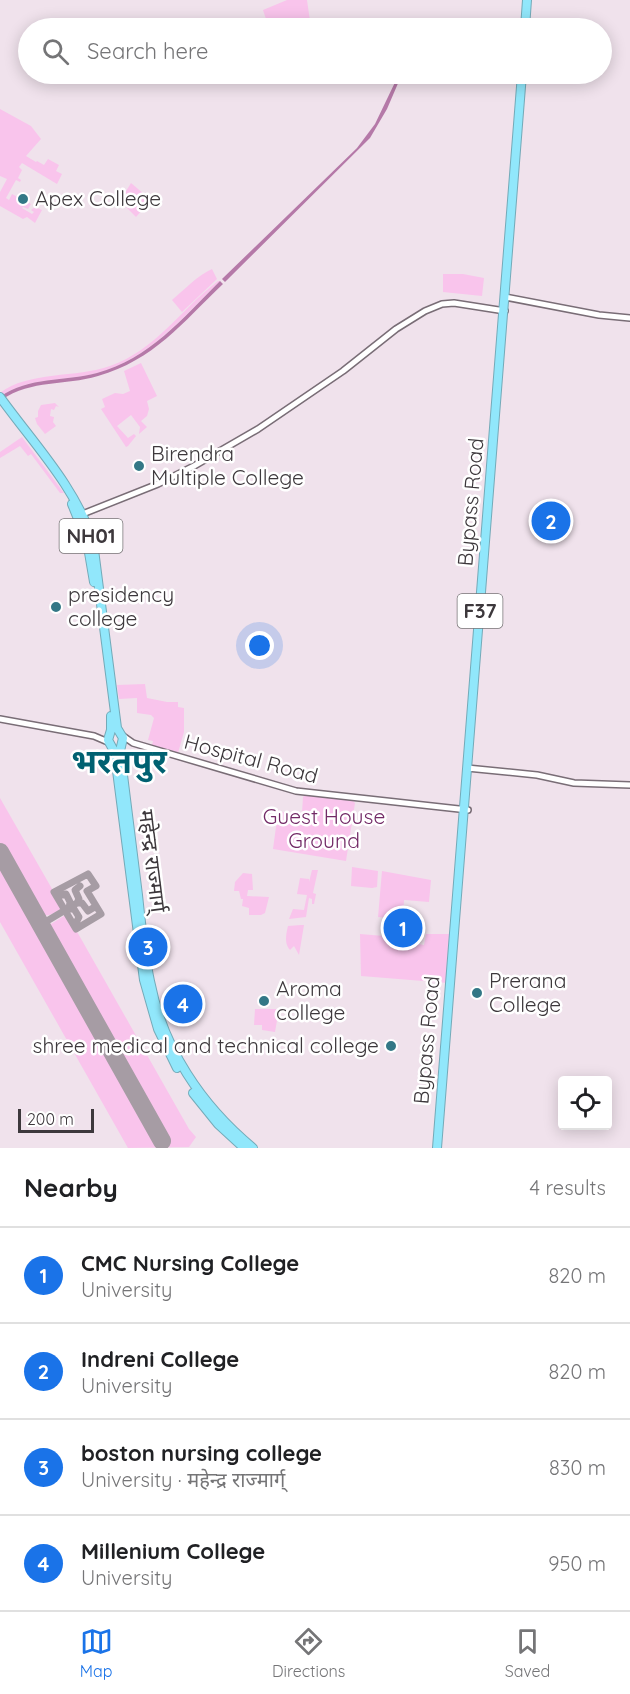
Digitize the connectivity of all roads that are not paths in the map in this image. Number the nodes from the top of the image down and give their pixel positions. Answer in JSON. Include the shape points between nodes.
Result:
{"nodes":[{"id":1,"x":529,"y":0,"type":"edge"},
{"id":2,"x":528,"y":18,"type":"edge"},
{"id":3,"x":523,"y":84,"type":"edge"},
{"id":4,"x":507,"y":297,"type":"junction"},
{"id":5,"x":505,"y":311,"type":"junction"},
{"id":6,"x":630,"y":318,"type":"edge"},
{"id":7,"x":1,"y":402,"type":"edge"},
{"id":8,"x":80,"y":515,"type":"junction"},
{"id":9,"x":0,"y":718,"type":"edge"},
{"id":10,"x":109,"y":739,"type":"junction"},
{"id":11,"x":121,"y":740,"type":"junction"},
{"id":12,"x":469,"y":768,"type":"junction"},
{"id":13,"x":630,"y":785,"type":"edge"},
{"id":14,"x":466,"y":810,"type":"junction"},
{"id":15,"x":244,"y":1148,"type":"edge"},
{"id":16,"x":253,"y":1148,"type":"edge"},
{"id":17,"x":439,"y":1148,"type":"edge"}],
"edges":[{"from":1,"to":2,"type":"highway"},
{"from":3,"to":4,"type":"highway","name":"Bypass Road","number":"F37"},
{"from":4,"to":5,"type":"highway","name":"Bypass Road","number":"F37"},
{"from":4,"to":6,"type":"street"},
{"from":5,"to":8,"type":"street","via":[[454,303],[425,310],[235,443],[158,484]]},
{"from":5,"to":12,"type":"highway","name":"Bypass Road","number":"F37"},
{"from":7,"to":8,"type":"highway","name":"महेन्द्र राज्मार्ग्","number":"NH01"},
{"from":8,"to":10,"type":"highway","name":"महेन्द्र राज्मार्ग्","number":"NH01","via":[[94,580],[111,717]]},
{"from":8,"to":11,"type":"highway","name":"महेन्द्र राज्मार्ग्","number":"NH01","via":[[95,554]]},
{"from":9,"to":10,"type":"street"},
{"from":10,"to":11,"type":"highway","via":[[114,732]]},
{"from":10,"to":11,"type":"highway","via":[[114,747]]},
{"from":10,"to":15,"type":"highway","name":"महेन्द्र राज्मार्ग्","number":"NH01","via":[[116,763],[140,956],[152,1010],[172,1059],[194,1096]]},
{"from":11,"to":14,"type":"street","name":"Hospital Road","via":[[296,791]]},
{"from":11,"to":16,"type":"highway","name":"महेन्द्र राज्मार्ग्","number":"NH01","via":[[147,962],[157,1009],[179,1062],[199,1094]]},
{"from":12,"to":13,"type":"street","via":[[564,782]]},
{"from":12,"to":14,"type":"highway","name":"Bypass Road","number":"F37"},
{"from":14,"to":17,"type":"highway","name":"Bypass Road","number":"F37"}]}
